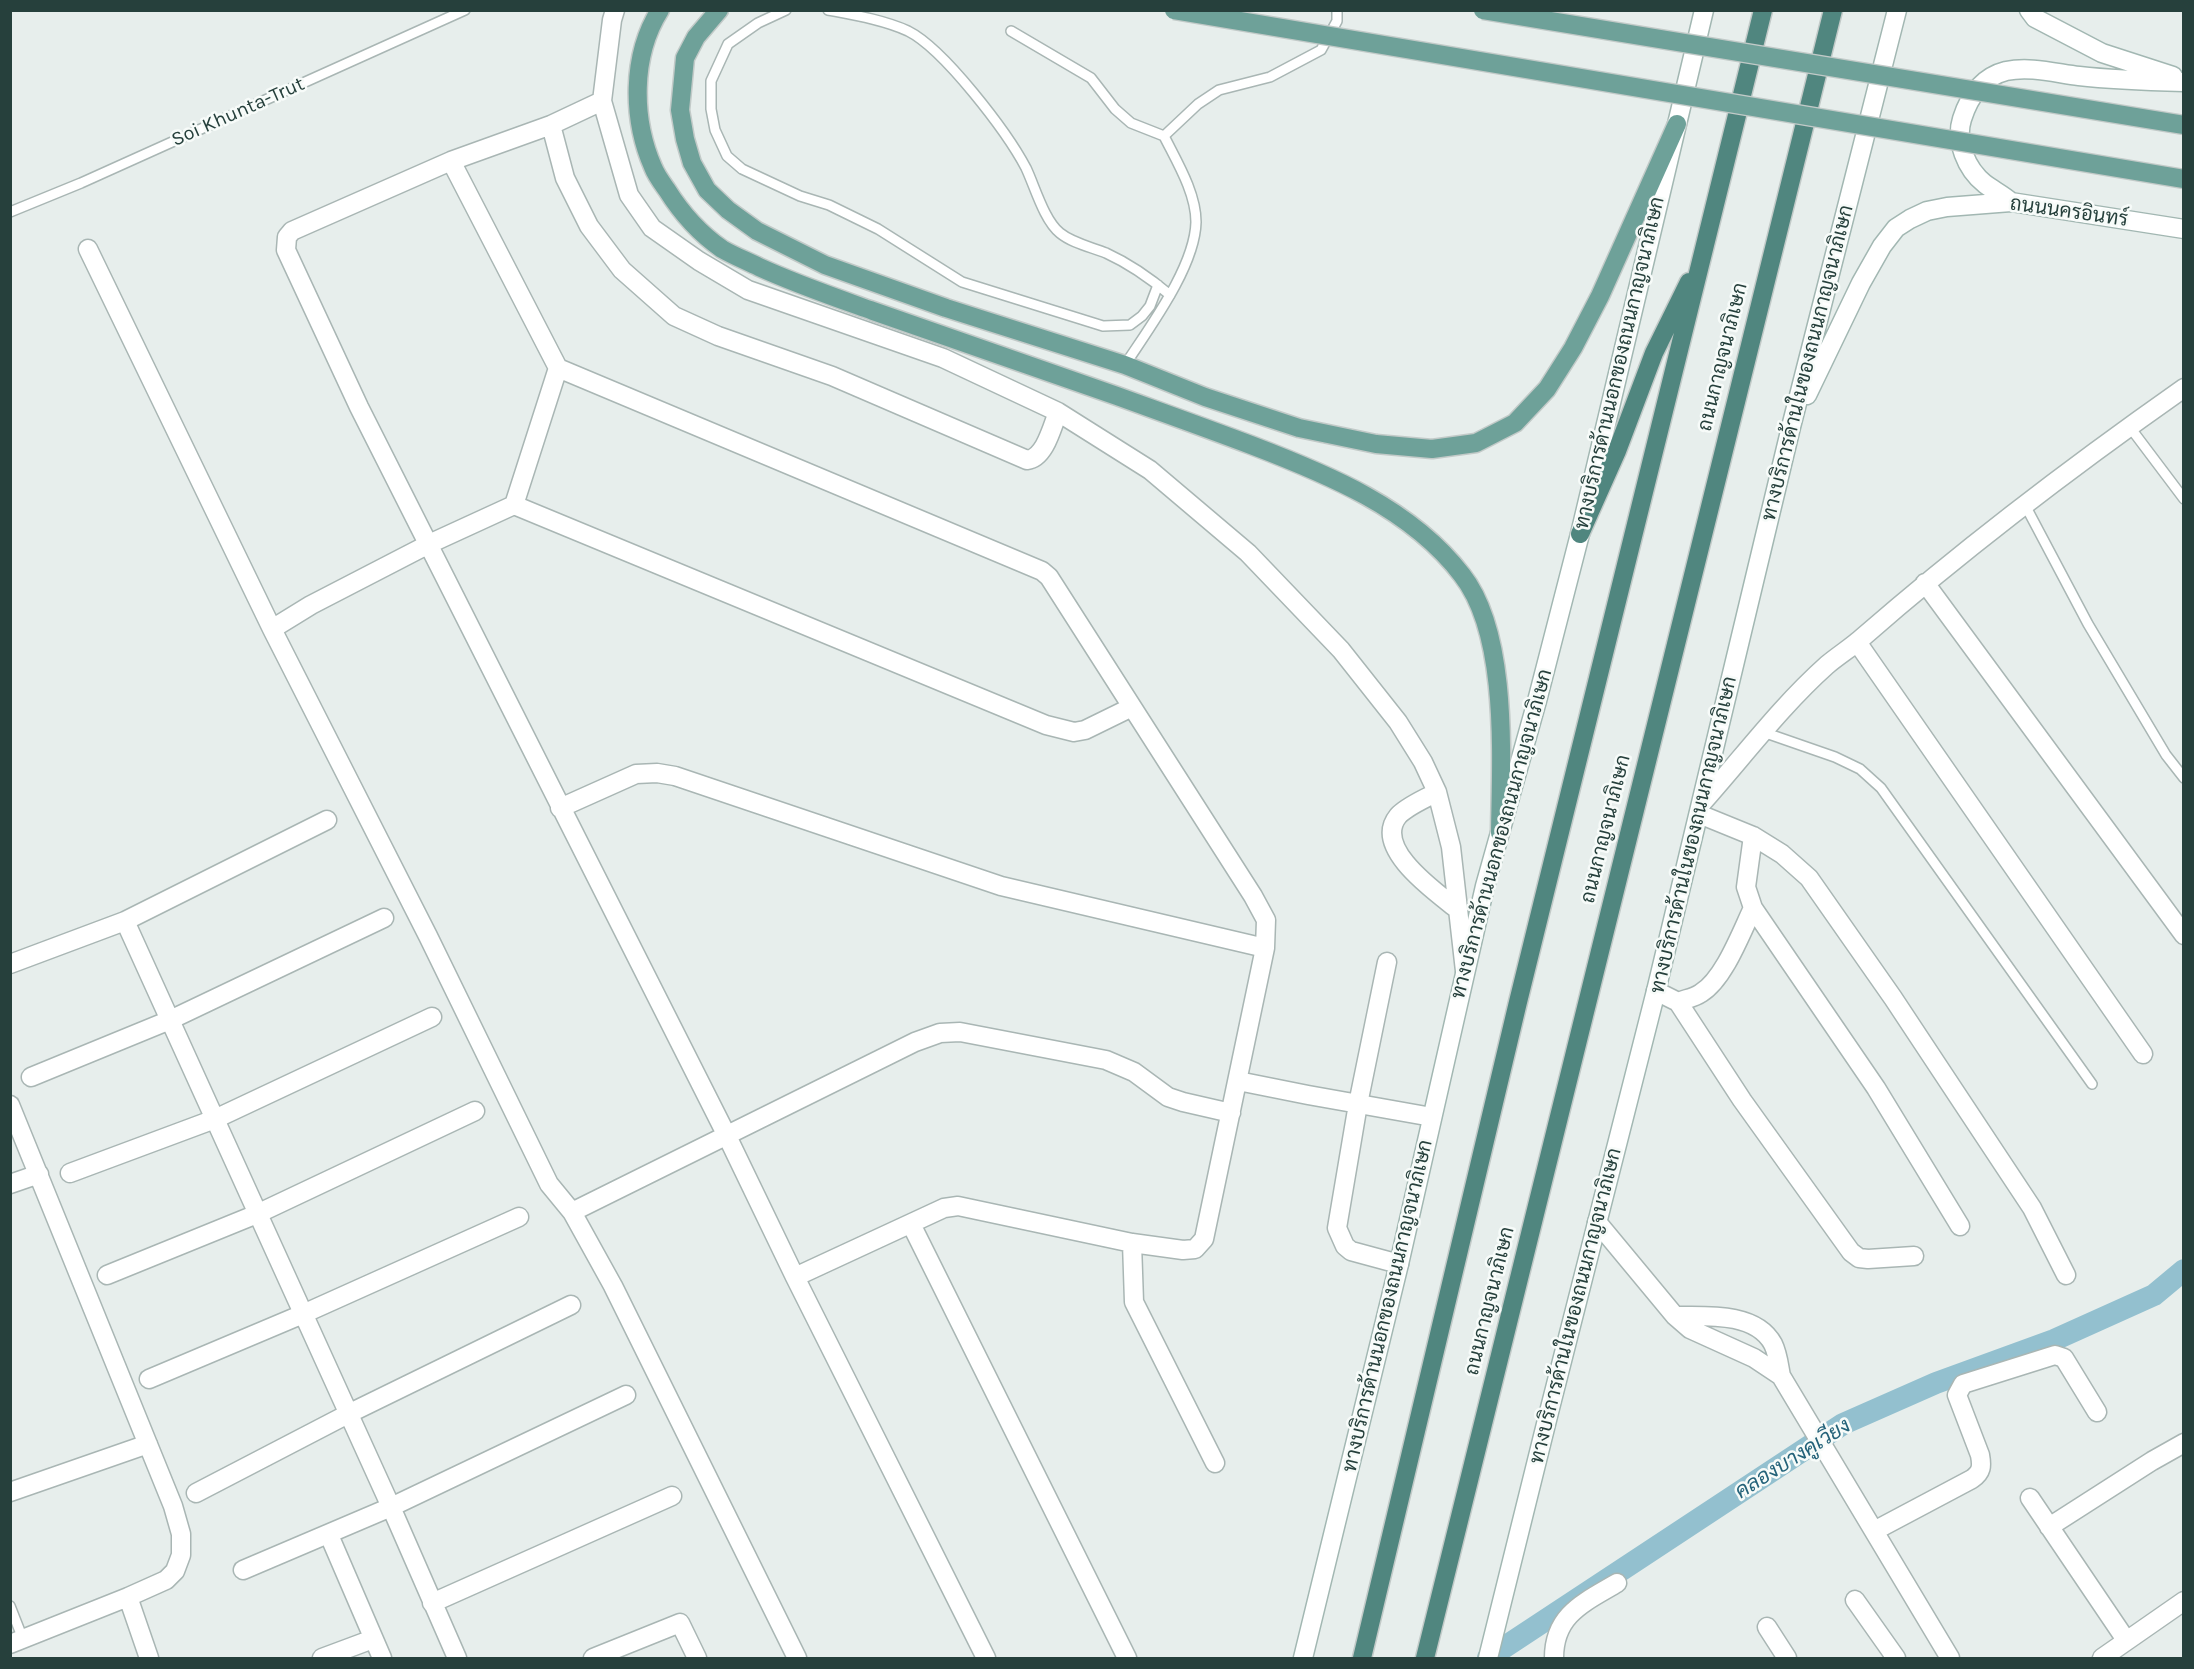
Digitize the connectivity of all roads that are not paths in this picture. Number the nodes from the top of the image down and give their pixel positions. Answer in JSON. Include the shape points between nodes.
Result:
{"nodes":[{"id":1,"x":465,"y":10,"type":"edge"},
{"id":2,"x":615,"y":10,"type":"edge"},
{"id":3,"x":660,"y":10,"type":"edge"},
{"id":4,"x":719,"y":10,"type":"edge"},
{"id":5,"x":786,"y":10,"type":"edge"},
{"id":6,"x":828,"y":10,"type":"edge"},
{"id":7,"x":1174,"y":10,"type":"edge"},
{"id":8,"x":1337,"y":10,"type":"edge"},
{"id":9,"x":1484,"y":10,"type":"edge"},
{"id":10,"x":1704,"y":10,"type":"edge"},
{"id":11,"x":1763,"y":10,"type":"edge"},
{"id":12,"x":1833,"y":10,"type":"edge"},
{"id":13,"x":1897,"y":10,"type":"edge"},
{"id":14,"x":2029,"y":10,"type":"edge"},
{"id":15,"x":1011,"y":31,"type":"dead end"},
{"id":16,"x":2184,"y":81,"type":"edge"},
{"id":17,"x":602,"y":101,"type":"junction"},
{"id":18,"x":1677,"y":124,"type":"junction"},
{"id":19,"x":551,"y":125,"type":"junction"},
{"id":20,"x":2184,"y":125,"type":"edge"},
{"id":21,"x":1164,"y":136,"type":"junction"},
{"id":22,"x":451,"y":161,"type":"junction"},
{"id":23,"x":2184,"y":179,"type":"edge"},
{"id":24,"x":2011,"y":202,"type":"junction"},
{"id":25,"x":10,"y":212,"type":"edge"},
{"id":26,"x":2184,"y":229,"type":"edge"},
{"id":27,"x":88,"y":249,"type":"dead end"},
{"id":28,"x":1701,"y":259,"type":"junction"},
{"id":29,"x":1158,"y":285,"type":"junction"},
{"id":30,"x":1170,"y":295,"type":"junction"},
{"id":31,"x":1125,"y":365,"type":"junction"},
{"id":32,"x":558,"y":368,"type":"junction"},
{"id":33,"x":2184,"y":388,"type":"edge"},
{"id":34,"x":1058,"y":412,"type":"junction"},
{"id":35,"x":2129,"y":426,"type":"junction"},
{"id":36,"x":1791,"y":427,"type":"junction"},
{"id":37,"x":2184,"y":499,"type":"edge"},
{"id":38,"x":514,"y":505,"type":"junction"},
{"id":39,"x":2025,"y":505,"type":"junction"},
{"id":40,"x":1580,"y":534,"type":"junction"},
{"id":41,"x":429,"y":544,"type":"junction"},
{"id":42,"x":1925,"y":583,"type":"junction"},
{"id":43,"x":272,"y":629,"type":"junction"},
{"id":44,"x":1857,"y":642,"type":"junction"},
{"id":45,"x":1132,"y":706,"type":"junction"},
{"id":46,"x":1763,"y":732,"type":"junction"},
{"id":47,"x":2184,"y":778,"type":"edge"},
{"id":48,"x":1437,"y":792,"type":"junction"},
{"id":49,"x":560,"y":808,"type":"junction"},
{"id":50,"x":1700,"y":808,"type":"junction"},
{"id":51,"x":327,"y":820,"type":"dead end"},
{"id":52,"x":1500,"y":832,"type":"junction"},
{"id":53,"x":1753,"y":836,"type":"junction"},
{"id":54,"x":1753,"y":908,"type":"junction"},
{"id":55,"x":1457,"y":909,"type":"junction"},
{"id":56,"x":384,"y":918,"type":"dead end"},
{"id":57,"x":125,"y":921,"type":"junction"},
{"id":58,"x":2184,"y":935,"type":"edge"},
{"id":59,"x":1265,"y":948,"type":"junction"},
{"id":60,"x":1387,"y":962,"type":"dead end"},
{"id":61,"x":10,"y":964,"type":"edge"},
{"id":62,"x":1465,"y":973,"type":"junction"},
{"id":63,"x":1656,"y":991,"type":"junction"},
{"id":64,"x":1678,"y":1002,"type":"junction"},
{"id":65,"x":432,"y":1017,"type":"dead end"},
{"id":66,"x":170,"y":1020,"type":"junction"},
{"id":67,"x":2143,"y":1054,"type":"dead end"},
{"id":68,"x":31,"y":1077,"type":"dead end"},
{"id":69,"x":1239,"y":1080,"type":"junction"},
{"id":70,"x":2092,"y":1084,"type":"dead end"},
{"id":71,"x":1358,"y":1104,"type":"junction"},
{"id":72,"x":10,"y":1105,"type":"edge"},
{"id":73,"x":475,"y":1111,"type":"dead end"},
{"id":74,"x":1231,"y":1113,"type":"junction"},
{"id":75,"x":1432,"y":1117,"type":"junction"},
{"id":76,"x":215,"y":1119,"type":"junction"},
{"id":77,"x":726,"y":1136,"type":"junction"},
{"id":78,"x":70,"y":1173,"type":"dead end"},
{"id":79,"x":39,"y":1174,"type":"junction"},
{"id":80,"x":10,"y":1184,"type":"edge"},
{"id":81,"x":572,"y":1212,"type":"junction"},
{"id":82,"x":258,"y":1214,"type":"junction"},
{"id":83,"x":519,"y":1217,"type":"dead end"},
{"id":84,"x":1597,"y":1222,"type":"junction"},
{"id":85,"x":911,"y":1224,"type":"junction"},
{"id":86,"x":1960,"y":1226,"type":"dead end"},
{"id":87,"x":1132,"y":1244,"type":"junction"},
{"id":88,"x":1914,"y":1256,"type":"dead end"},
{"id":89,"x":1398,"y":1264,"type":"junction"},
{"id":90,"x":107,"y":1275,"type":"dead end"},
{"id":91,"x":2066,"y":1275,"type":"dead end"},
{"id":92,"x":795,"y":1277,"type":"junction"},
{"id":93,"x":571,"y":1305,"type":"dead end"},
{"id":94,"x":303,"y":1314,"type":"junction"},
{"id":95,"x":1675,"y":1317,"type":"junction"},
{"id":96,"x":1781,"y":1376,"type":"junction"},
{"id":97,"x":149,"y":1379,"type":"dead end"},
{"id":98,"x":626,"y":1395,"type":"dead end"},
{"id":99,"x":2097,"y":1412,"type":"dead end"},
{"id":100,"x":348,"y":1414,"type":"junction"},
{"id":101,"x":2184,"y":1443,"type":"edge"},
{"id":102,"x":148,"y":1444,"type":"junction"},
{"id":103,"x":1215,"y":1463,"type":"dead end"},
{"id":104,"x":10,"y":1492,"type":"edge"},
{"id":105,"x":196,"y":1493,"type":"dead end"},
{"id":106,"x":672,"y":1496,"type":"dead end"},
{"id":107,"x":2030,"y":1498,"type":"dead end"},
{"id":108,"x":391,"y":1507,"type":"junction"},
{"id":109,"x":2049,"y":1527,"type":"junction"},
{"id":110,"x":1874,"y":1531,"type":"junction"},
{"id":111,"x":329,"y":1535,"type":"junction"},
{"id":112,"x":243,"y":1570,"type":"dead end"},
{"id":113,"x":1617,"y":1582,"type":"dead end"},
{"id":114,"x":128,"y":1597,"type":"junction"},
{"id":115,"x":1855,"y":1600,"type":"dead end"},
{"id":116,"x":2184,"y":1601,"type":"edge"},
{"id":117,"x":432,"y":1603,"type":"junction"},
{"id":118,"x":10,"y":1606,"type":"edge"},
{"id":119,"x":1767,"y":1627,"type":"dead end"},
{"id":120,"x":373,"y":1639,"type":"junction"},
{"id":121,"x":2126,"y":1640,"type":"junction"},
{"id":122,"x":16,"y":1642,"type":"edge"},
{"id":123,"x":2102,"y":1658,"type":"edge"},
{"id":124,"x":149,"y":1659,"type":"edge"},
{"id":125,"x":322,"y":1659,"type":"edge"},
{"id":126,"x":382,"y":1659,"type":"edge"},
{"id":127,"x":456,"y":1659,"type":"edge"},
{"id":128,"x":593,"y":1659,"type":"edge"},
{"id":129,"x":697,"y":1659,"type":"edge"},
{"id":130,"x":797,"y":1659,"type":"edge"},
{"id":131,"x":986,"y":1659,"type":"edge"},
{"id":132,"x":1127,"y":1659,"type":"edge"},
{"id":133,"x":1303,"y":1659,"type":"edge"},
{"id":134,"x":1362,"y":1659,"type":"edge"},
{"id":135,"x":1425,"y":1659,"type":"edge"},
{"id":136,"x":1488,"y":1659,"type":"edge"},
{"id":137,"x":1554,"y":1659,"type":"edge"},
{"id":138,"x":1787,"y":1659,"type":"edge"},
{"id":139,"x":1896,"y":1659,"type":"edge"},
{"id":140,"x":1950,"y":1659,"type":"edge"}],
"edges":[{"from":1,"to":25,"type":"lane","name":"Soi Khunta-Trut"},
{"from":2,"to":17,"type":"street"},
{"from":3,"to":52,"type":"main road","via":[[644,45],[638,73],[642,131],[653,169],[678,208],[694,228],[725,251],[791,282],[1287,459],[1360,492],[1435,545],[1463,576],[1478,601],[1490,635],[1501,760]]},
{"from":4,"to":31,"type":"main road","via":[[696,37],[685,58],[680,110],[692,163],[707,190],[728,210],[757,231],[825,265]]},
{"from":5,"to":29,"type":"lane","via":[[728,44],[711,81],[715,130],[728,156],[742,170],[878,229],[962,282],[1103,327],[1130,325],[1142,316]]},
{"from":6,"to":29,"type":"lane","via":[[908,31],[939,54],[1011,144],[1051,223],[1061,234],[1135,268]]},
{"from":7,"to":23,"type":"main road","bridge":true},
{"from":8,"to":21,"type":"lane","via":[[1337,21],[1321,50],[1270,77],[1219,90]]},
{"from":9,"to":20,"type":"main road","bridge":true},
{"from":10,"to":18,"type":"street","name":"ทางบริการด้านนอกของถนนกาญจนาภิเษก"},
{"from":11,"to":28,"type":"highway","name":"ถนนกาญจนาภิเษก"},
{"from":12,"to":135,"type":"highway","name":"ถนนกาญจนาภิเษก"},
{"from":13,"to":36,"type":"street","name":"ทางบริการด้านในของถนนกาญจนาภิเษก"},
{"from":14,"to":16,"type":"street","via":[[2035,18],[2102,53]]},
{"from":15,"to":21,"type":"lane","via":[[1091,78],[1131,123]]},
{"from":16,"to":24,"type":"street","via":[[2097,78],[2026,68],[1992,77],[1967,102],[1960,125],[1962,150],[1983,183]]},
{"from":17,"to":19,"type":"street"},
{"from":17,"to":34,"type":"street","via":[[629,195],[652,228],[699,261],[748,290],[943,358]]},
{"from":18,"to":31,"type":"main road","via":[[1574,348],[1547,389],[1515,423],[1476,443],[1432,449],[1376,444],[1299,428]]},
{"from":18,"to":40,"type":"street","name":"ทางบริการด้านนอกของถนนกาญจนาภิเษก"},
{"from":19,"to":22,"type":"street"},
{"from":19,"to":34,"type":"street","via":[[565,178],[589,226],[622,270],[674,316],[718,336],[843,380],[1027,460],[1040,453]]},
{"from":21,"to":30,"type":"lane","via":[[1193,202],[1196,222],[1192,248]]},
{"from":22,"to":32,"type":"street"},
{"from":22,"to":41,"type":"street","via":[[286,237],[291,262]]},
{"from":24,"to":26,"type":"street","name":"ถนนนครอินทร์"},
{"from":24,"to":36,"type":"street","name":"ถนนนครอินทร์","via":[[1927,211],[1896,228],[1861,283]]},
{"from":27,"to":43,"type":"street"},
{"from":28,"to":40,"type":"highway","via":[[1654,353],[1617,452]]},
{"from":28,"to":134,"type":"highway","name":"ถนนกาญจนาภิเษก","via":[[1518,1002]]},
{"from":29,"to":30,"type":"lane"},
{"from":30,"to":31,"type":"lane"},
{"from":32,"to":38,"type":"street"},
{"from":32,"to":45,"type":"street","via":[[1042,571],[1059,589]]},
{"from":33,"to":35,"type":"street"},
{"from":34,"to":48,"type":"street","via":[[1150,470],[1248,553],[1341,650],[1398,722]]},
{"from":35,"to":37,"type":"lane"},
{"from":35,"to":39,"type":"street"},
{"from":36,"to":50,"type":"street","name":"ทางบริการด้านในของถนนกาญจนาภิเษก"},
{"from":38,"to":41,"type":"street"},
{"from":38,"to":45,"type":"street","via":[[1046,725],[1074,732],[1085,730]]},
{"from":39,"to":42,"type":"street"},
{"from":39,"to":47,"type":"lane","via":[[2088,624],[2166,755]]},
{"from":40,"to":52,"type":"street","name":"ทางบริการด้านนอกของถนนกาญจนาภิเษก"},
{"from":41,"to":43,"type":"street"},
{"from":41,"to":49,"type":"street"},
{"from":42,"to":44,"type":"street"},
{"from":42,"to":58,"type":"street"},
{"from":43,"to":81,"type":"street","via":[[549,1184]]},
{"from":44,"to":46,"type":"street","via":[[1828,664]]},
{"from":44,"to":67,"type":"street"},
{"from":45,"to":59,"type":"street","via":[[1261,909],[1266,920]]},
{"from":46,"to":50,"type":"street"},
{"from":46,"to":70,"type":"lane","via":[[1860,769],[1881,788]]},
{"from":48,"to":55,"type":"street","via":[[1451,847]]},
{"from":48,"to":55,"type":"street","via":[[1400,813],[1394,822],[1394,843],[1411,870]]},
{"from":49,"to":59,"type":"street","via":[[636,774],[675,776],[1001,886]]},
{"from":49,"to":77,"type":"street"},
{"from":50,"to":53,"type":"street"},
{"from":50,"to":63,"type":"street","name":"ทางบริการด้านในของถนนกาญจนาภิเษก"},
{"from":51,"to":57,"type":"street"},
{"from":52,"to":62,"type":"street","name":"ทางบริการด้านนอกของถนนกาญจนาภิเษก"},
{"from":53,"to":54,"type":"street","via":[[1746,887]]},
{"from":53,"to":91,"type":"street","via":[[1809,878],[2032,1208]]},
{"from":54,"to":64,"type":"street","via":[[1709,987]]},
{"from":54,"to":86,"type":"street","via":[[1876,1088]]},
{"from":55,"to":62,"type":"street"},
{"from":56,"to":66,"type":"street"},
{"from":57,"to":61,"type":"street"},
{"from":57,"to":66,"type":"street"},
{"from":59,"to":69,"type":"street"},
{"from":60,"to":71,"type":"street"},
{"from":62,"to":75,"type":"street","name":"ทางบริการด้านนอกของถนนกาญจนาภิเษก"},
{"from":63,"to":64,"type":"street"},
{"from":63,"to":84,"type":"street","name":"ทางบริการด้านในของถนนกาญจนาภิเษก"},
{"from":64,"to":88,"type":"street","via":[[1742,1100],[1851,1252],[1868,1259]]},
{"from":65,"to":76,"type":"street"},
{"from":66,"to":68,"type":"street"},
{"from":66,"to":76,"type":"street"},
{"from":69,"to":71,"type":"street"},
{"from":69,"to":74,"type":"street"},
{"from":71,"to":75,"type":"street"},
{"from":71,"to":89,"type":"street","via":[[1337,1228],[1351,1251]]},
{"from":72,"to":79,"type":"street"},
{"from":73,"to":82,"type":"street"},
{"from":74,"to":77,"type":"street","via":[[1168,1097],[1134,1072],[1106,1060],[960,1032],[940,1033],[915,1042]]},
{"from":74,"to":87,"type":"street","via":[[1204,1239],[1199,1246],[1183,1250]]},
{"from":75,"to":89,"type":"street","name":"ทางบริการด้านนอกของถนนกาญจนาภิเษก"},
{"from":76,"to":78,"type":"street"},
{"from":76,"to":82,"type":"street"},
{"from":77,"to":81,"type":"street"},
{"from":77,"to":92,"type":"street"},
{"from":79,"to":80,"type":"street"},
{"from":79,"to":102,"type":"street"},
{"from":81,"to":130,"type":"street","via":[[613,1286]]},
{"from":82,"to":90,"type":"street"},
{"from":82,"to":94,"type":"street"},
{"from":83,"to":94,"type":"street"},
{"from":84,"to":95,"type":"street"},
{"from":84,"to":136,"type":"street","name":"ทางบริการด้านในของถนนกาญจนาภิเษก"},
{"from":85,"to":87,"type":"street","via":[[944,1208],[958,1206]]},
{"from":85,"to":92,"type":"street"},
{"from":85,"to":132,"type":"street"},
{"from":87,"to":103,"type":"street","via":[[1134,1302]]},
{"from":89,"to":133,"type":"street","name":"ทางบริการด้านนอกของถนนกาญจนาภิเษก"},
{"from":92,"to":131,"type":"street"},
{"from":93,"to":100,"type":"street"},
{"from":94,"to":97,"type":"street"},
{"from":94,"to":100,"type":"street"},
{"from":95,"to":96,"type":"street","via":[[1690,1329],[1755,1358]]},
{"from":95,"to":96,"type":"street","via":[[1713,1316],[1751,1324],[1773,1343]]},
{"from":96,"to":110,"type":"street"},
{"from":98,"to":108,"type":"street"},
{"from":99,"to":110,"type":"street","via":[[2060,1355],[1963,1384],[1957,1395],[1980,1455],[1980,1472]]},
{"from":100,"to":105,"type":"street"},
{"from":100,"to":108,"type":"street"},
{"from":101,"to":109,"type":"street"},
{"from":102,"to":104,"type":"street"},
{"from":102,"to":114,"type":"street","via":[[182,1534],[181,1555],[175,1571],[166,1580]]},
{"from":106,"to":117,"type":"street"},
{"from":107,"to":109,"type":"street"},
{"from":108,"to":111,"type":"street"},
{"from":108,"to":117,"type":"street"},
{"from":109,"to":121,"type":"street"},
{"from":110,"to":140,"type":"street"},
{"from":111,"to":112,"type":"street"},
{"from":111,"to":120,"type":"street"},
{"from":113,"to":137,"type":"street","via":[[1569,1614],[1559,1629]]},
{"from":114,"to":122,"type":"street"},
{"from":114,"to":124,"type":"street"},
{"from":115,"to":139,"type":"street"},
{"from":116,"to":121,"type":"street"},
{"from":117,"to":127,"type":"street"},
{"from":118,"to":122,"type":"lane"},
{"from":119,"to":138,"type":"street"},
{"from":120,"to":125,"type":"street"},
{"from":120,"to":126,"type":"street"},
{"from":121,"to":123,"type":"street"},
{"from":128,"to":129,"type":"street","via":[[680,1623]]}]}
